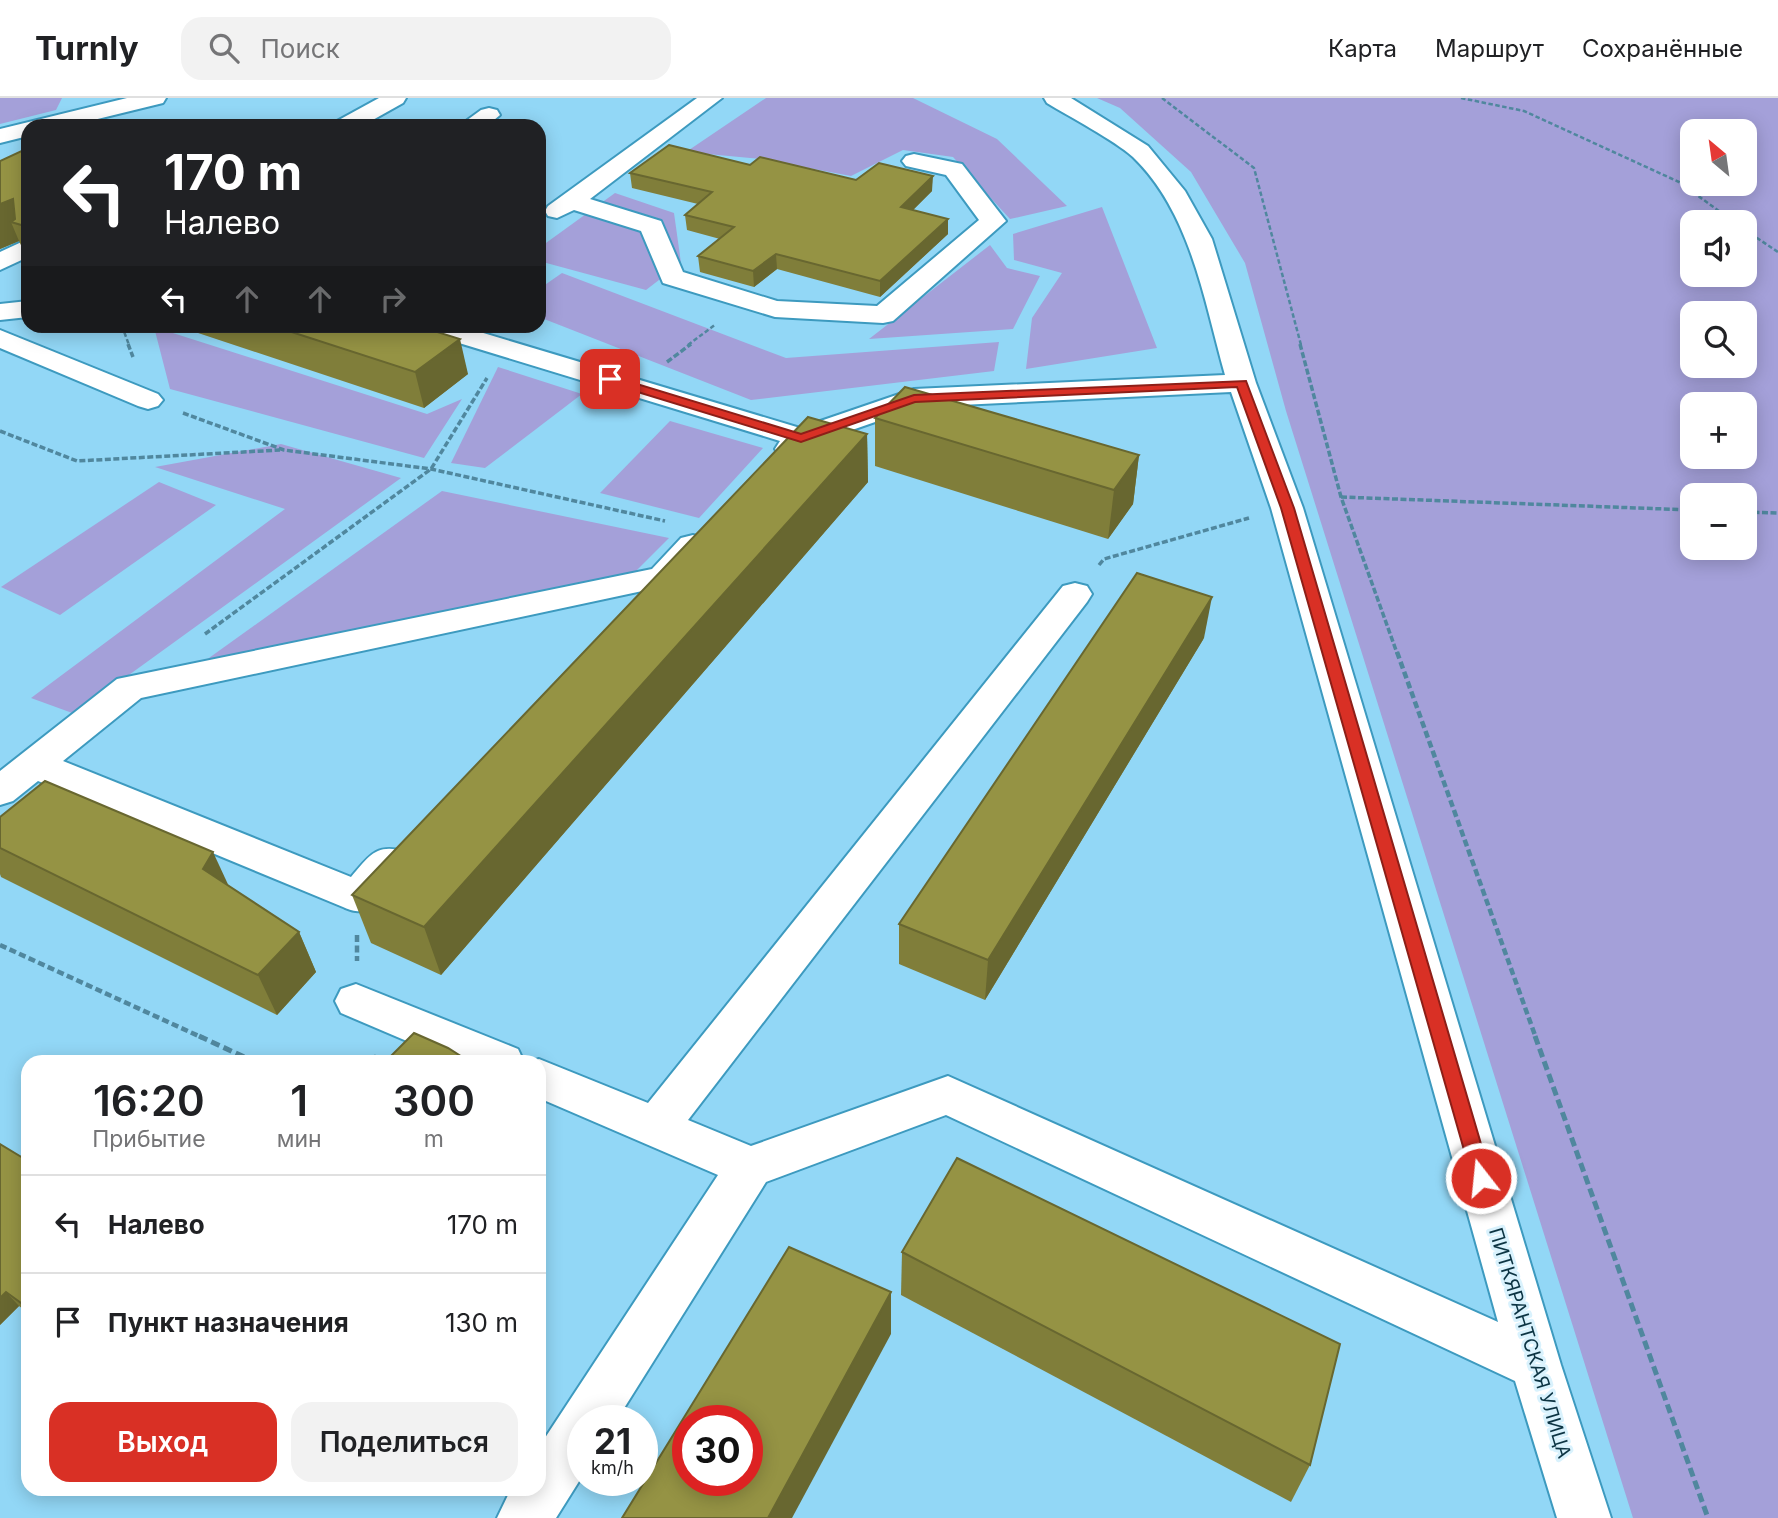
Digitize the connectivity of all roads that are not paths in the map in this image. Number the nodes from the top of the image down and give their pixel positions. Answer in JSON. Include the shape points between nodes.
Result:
{"nodes":[{"id":1,"x":155,"y":98,"type":"edge"},
{"id":2,"x":395,"y":98,"type":"edge"},
{"id":3,"x":711,"y":98,"type":"edge"},
{"id":4,"x":1055,"y":98,"type":"edge"},
{"id":5,"x":87,"y":106,"type":"edge"},
{"id":6,"x":57,"y":119,"type":"edge"},
{"id":7,"x":358,"y":119,"type":"edge"},
{"id":8,"x":21,"y":131,"type":"edge"},
{"id":9,"x":0,"y":136,"type":"edge"},
{"id":10,"x":914,"y":161,"type":"dead end"},
{"id":11,"x":571,"y":201,"type":"junction"},
{"id":12,"x":550,"y":216,"type":"dead end"},
{"id":13,"x":21,"y":251,"type":"edge"},
{"id":14,"x":0,"y":262,"type":"edge"},
{"id":15,"x":21,"y":310,"type":"edge"},
{"id":16,"x":0,"y":312,"type":"edge"},
{"id":17,"x":455,"y":333,"type":"edge"},
{"id":18,"x":0,"y":338,"type":"edge"},
{"id":19,"x":1242,"y":383,"type":"junction"},
{"id":20,"x":148,"y":400,"type":"road end"},
{"id":21,"x":801,"y":438,"type":"junction"},
{"id":22,"x":772,"y":466,"type":"edge"},
{"id":23,"x":711,"y":526,"type":"edge"},
{"id":24,"x":663,"y":577,"type":"junction"},
{"id":25,"x":1075,"y":594,"type":"road end"},
{"id":26,"x":625,"y":617,"type":"edge"},
{"id":27,"x":36,"y":765,"type":"junction"},
{"id":28,"x":0,"y":791,"type":"edge"},
{"id":29,"x":415,"y":836,"type":"edge"},
{"id":30,"x":356,"y":1001,"type":"road end"},
{"id":31,"x":485,"y":1055,"type":"edge"},
{"id":32,"x":546,"y":1081,"type":"edge"},
{"id":33,"x":656,"y":1127,"type":"junction"},
{"id":34,"x":750,"y":1167,"type":"junction"},
{"id":35,"x":1535,"y":1365,"type":"junction"},
{"id":36,"x":596,"y":1405,"type":"edge"},
{"id":37,"x":567,"y":1452,"type":"edge"},
{"id":38,"x":546,"y":1484,"type":"edge"},
{"id":39,"x":538,"y":1496,"type":"edge"},
{"id":40,"x":524,"y":1518,"type":"edge"},
{"id":41,"x":1584,"y":1518,"type":"edge"}],
"edges":[{"from":1,"to":5,"type":"street"},
{"from":2,"to":7,"type":"street"},
{"from":3,"to":11,"type":"street"},
{"from":4,"to":19,"type":"street","name":"ПИТКЯРАНТСКАЯ УЛИЦА","via":[[1140,151],[1173,191],[1199,239]]},
{"from":5,"to":6,"type":"street"},
{"from":8,"to":9,"type":"street"},
{"from":10,"to":11,"type":"street","via":[[954,169],[993,221],[883,314],[775,309],[672,277],[652,226]]},
{"from":11,"to":12,"type":"street"},
{"from":13,"to":14,"type":"street"},
{"from":15,"to":16,"type":"street"},
{"from":17,"to":21,"type":"street"},
{"from":18,"to":20,"type":"street"},
{"from":19,"to":21,"type":"street","via":[[914,398]]},
{"from":19,"to":35,"type":"street","name":"ПИТКЯРАНТСКАЯ УЛИЦА","via":[[1287,508]]},
{"from":21,"to":22,"type":"street"},
{"from":23,"to":24,"type":"street"},
{"from":24,"to":26,"type":"street"},
{"from":24,"to":27,"type":"street","via":[[131,688]]},
{"from":25,"to":33,"type":"street"},
{"from":27,"to":28,"type":"street"},
{"from":27,"to":29,"type":"street","via":[[357,896]]},
{"from":30,"to":31,"type":"street"},
{"from":32,"to":33,"type":"street"},
{"from":33,"to":34,"type":"street"},
{"from":34,"to":35,"type":"street","via":[[948,1095]]},
{"from":34,"to":36,"type":"street"},
{"from":35,"to":41,"type":"street","name":"ПИТКЯРАНТСКАЯ УЛИЦА"},
{"from":37,"to":38,"type":"street"},
{"from":39,"to":40,"type":"street"}]}
